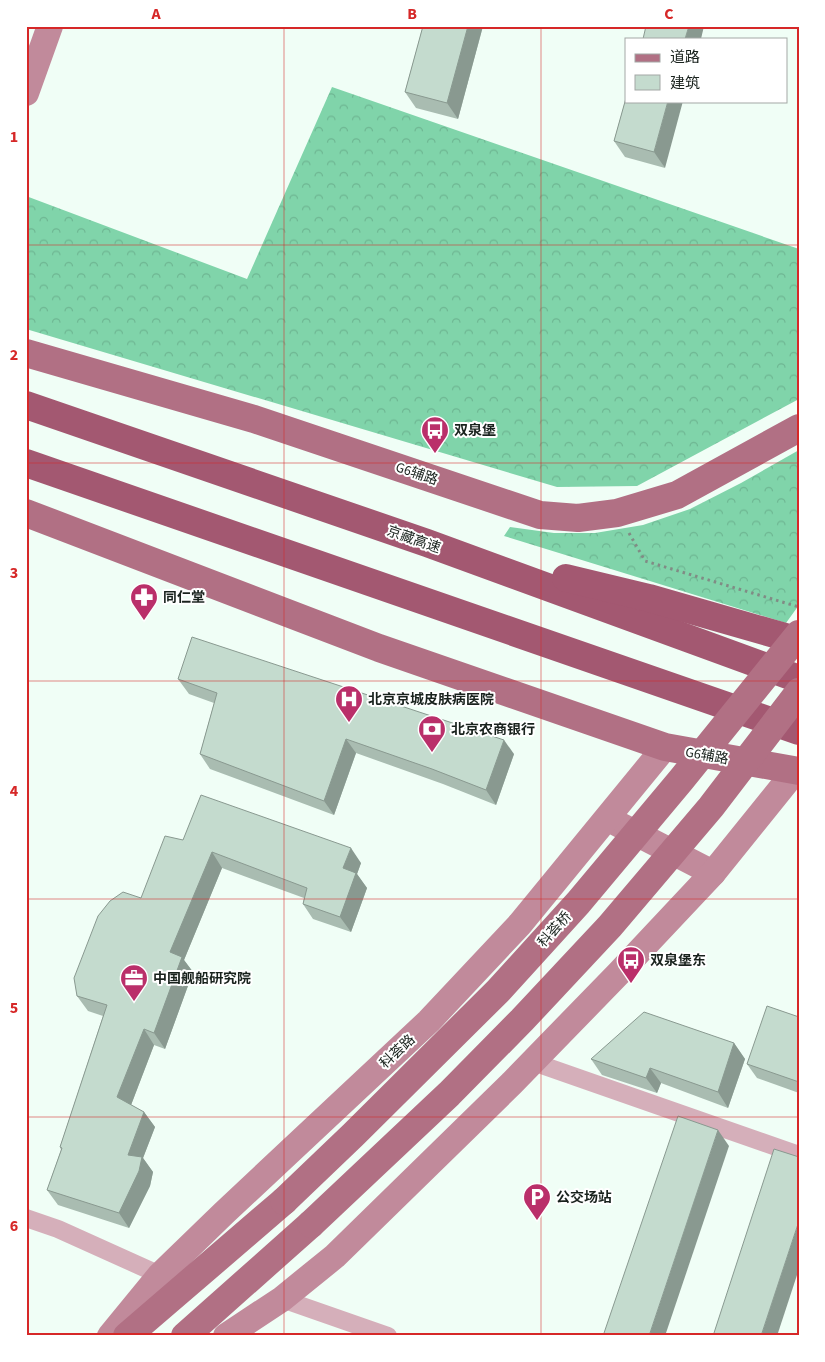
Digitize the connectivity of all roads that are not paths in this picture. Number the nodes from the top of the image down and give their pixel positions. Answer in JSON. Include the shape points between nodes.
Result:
{"nodes":[{"id":1,"x":50,"y":26,"type":"edge"},
{"id":2,"x":26,"y":93,"type":"edge"},
{"id":3,"x":26,"y":353,"type":"edge"},
{"id":4,"x":26,"y":405,"type":"edge"},
{"id":5,"x":799,"y":428,"type":"edge"},
{"id":6,"x":33,"y":468,"type":"edge"},
{"id":7,"x":26,"y":513,"type":"edge"},
{"id":8,"x":427,"y":543,"type":"junction"},
{"id":9,"x":799,"y":634,"type":"edge"},
{"id":10,"x":799,"y":641,"type":"edge"},
{"id":11,"x":799,"y":679,"type":"edge"},
{"id":12,"x":799,"y":692,"type":"edge"},
{"id":13,"x":799,"y":731,"type":"edge"},
{"id":14,"x":665,"y":747,"type":"junction"},
{"id":15,"x":797,"y":771,"type":"edge"},
{"id":16,"x":607,"y":818,"type":"junction"},
{"id":17,"x":713,"y":873,"type":"junction"},
{"id":18,"x":533,"y":1062,"type":"junction"},
{"id":19,"x":799,"y":1155,"type":"edge"},
{"id":20,"x":26,"y":1218,"type":"edge"},
{"id":21,"x":160,"y":1275,"type":"junction"},
{"id":22,"x":282,"y":1299,"type":"junction"},
{"id":23,"x":110,"y":1336,"type":"edge"},
{"id":24,"x":127,"y":1336,"type":"edge"},
{"id":25,"x":185,"y":1336,"type":"edge"},
{"id":26,"x":226,"y":1336,"type":"edge"},
{"id":27,"x":388,"y":1336,"type":"edge"}],
"edges":[{"from":1,"to":2,"type":"street"},
{"from":3,"to":5,"type":"main road","name":"G6辅路","via":[[254,418],[540,514],[578,518],[617,513],[677,495]]},
{"from":4,"to":8,"type":"highway","name":"京藏高速"},
{"from":6,"to":13,"type":"highway"},
{"from":7,"to":14,"type":"main road","name":"G6辅路","via":[[379,648]]},
{"from":8,"to":10,"type":"highway","via":[[649,598]]},
{"from":8,"to":11,"type":"highway","name":"京藏高速"},
{"from":9,"to":24,"type":"main road","name":"科荟桥","bridge":true,"via":[[578,903],[498,991],[284,1201]]},
{"from":12,"to":25,"type":"main road","bridge":true,"via":[[711,807],[522,1020],[311,1224]]},
{"from":14,"to":15,"type":"main road","name":"G6辅路"},
{"from":14,"to":16,"type":"street","name":"科荟路"},
{"from":15,"to":17,"type":"street"},
{"from":16,"to":17,"type":"street"},
{"from":16,"to":21,"type":"street","name":"科荟路","via":[[520,924],[429,1021]]},
{"from":17,"to":18,"type":"street"},
{"from":18,"to":19,"type":"street"},
{"from":18,"to":22,"type":"street","via":[[335,1256]]},
{"from":20,"to":21,"type":"street"},
{"from":21,"to":23,"type":"street","name":"科荟路"},
{"from":22,"to":26,"type":"street"},
{"from":22,"to":27,"type":"street"}]}
